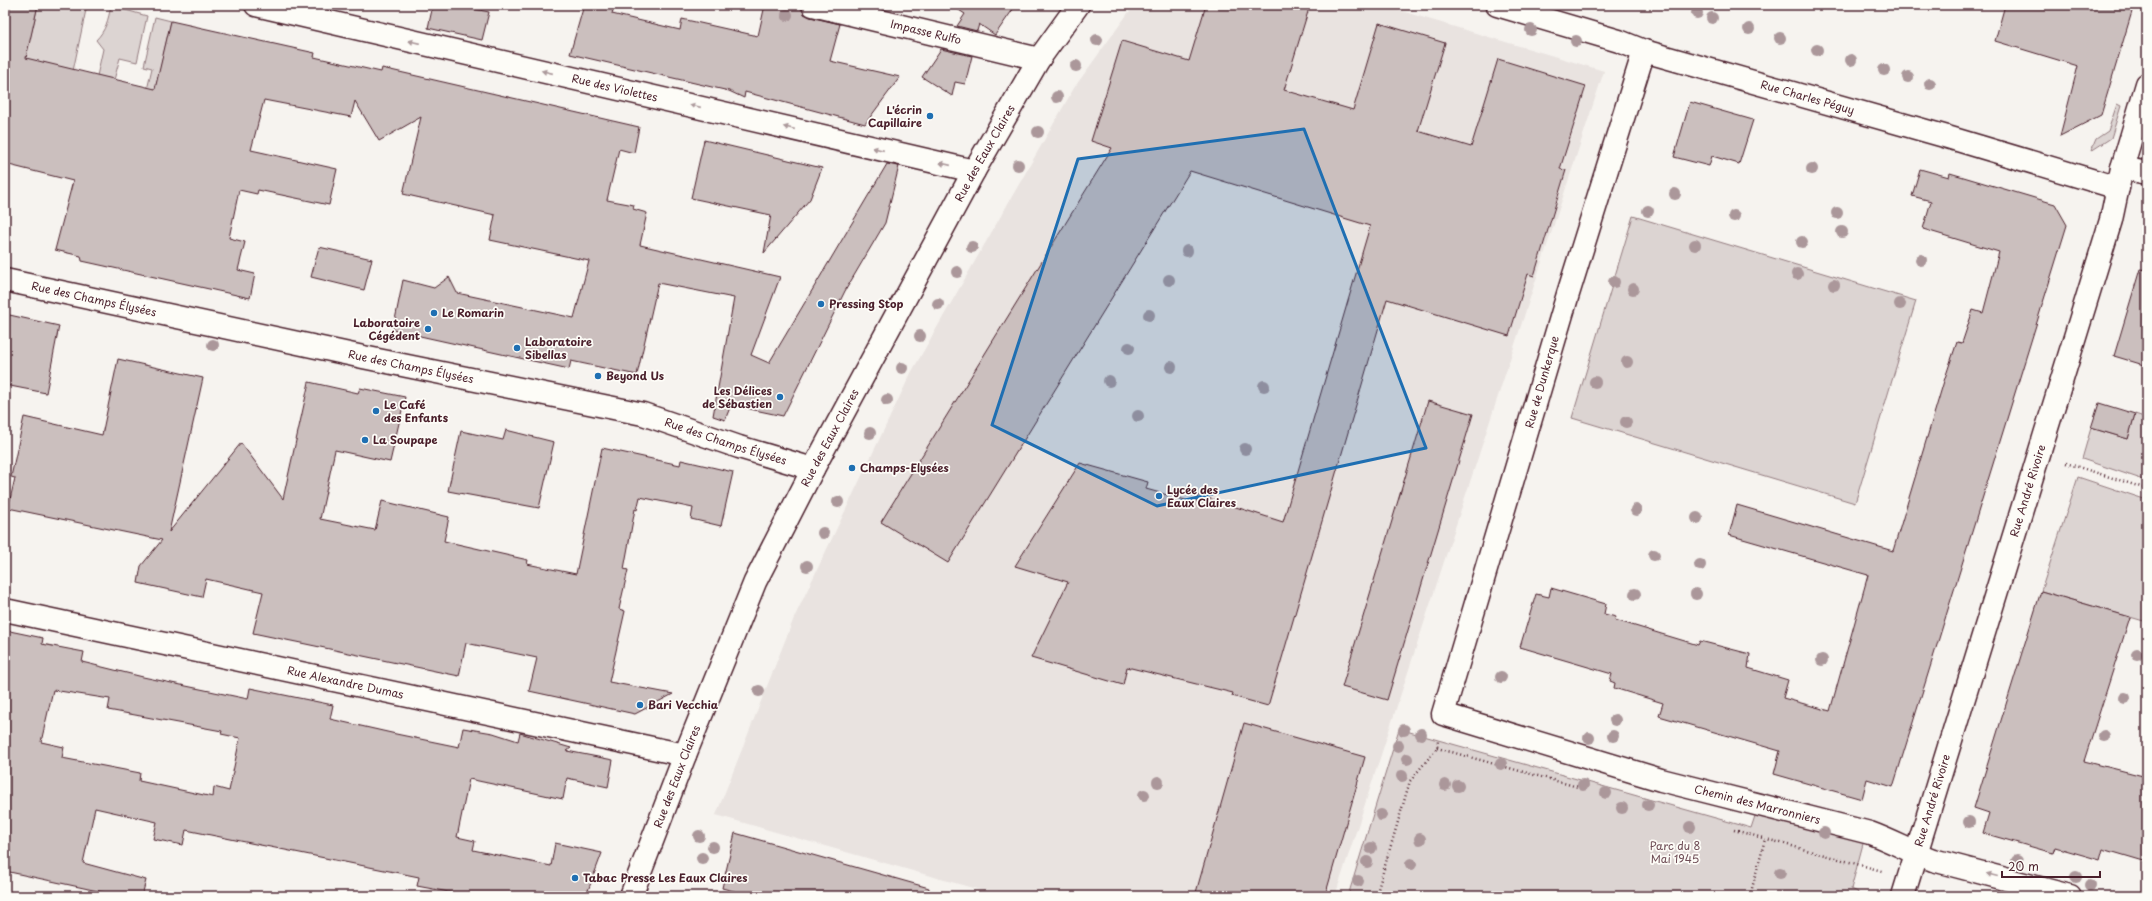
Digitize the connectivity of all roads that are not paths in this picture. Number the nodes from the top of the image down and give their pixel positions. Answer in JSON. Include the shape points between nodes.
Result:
{"nodes":[{"id":1,"x":256,"y":5,"type":"edge"},
{"id":2,"x":813,"y":5,"type":"edge"},
{"id":3,"x":1078,"y":5,"type":"edge"},
{"id":4,"x":1497,"y":5,"type":"edge"},
{"id":5,"x":1644,"y":51,"type":"junction"},
{"id":6,"x":1039,"y":59,"type":"junction"},
{"id":7,"x":2147,"y":84,"type":"edge"},
{"id":8,"x":974,"y":171,"type":"junction"},
{"id":9,"x":2147,"y":173,"type":"edge"},
{"id":10,"x":2120,"y":178,"type":"junction"},
{"id":11,"x":5,"y":280,"type":"edge"},
{"id":12,"x":813,"y":469,"type":"junction"},
{"id":13,"x":5,"y":610,"type":"edge"},
{"id":14,"x":1443,"y":714,"type":"joint"},
{"id":15,"x":685,"y":755,"type":"junction"},
{"id":16,"x":1917,"y":854,"type":"junction"},
{"id":17,"x":631,"y":896,"type":"edge"},
{"id":18,"x":1903,"y":896,"type":"edge"},
{"id":19,"x":2070,"y":896,"type":"edge"}],
"edges":[{"from":8,"to":1,"type":"street","name":"Rue des Violettes","one_way":true},
{"from":2,"to":6,"type":"street","name":"Impasse Rulfo"},
{"from":3,"to":6,"type":"street","name":"Rue des Eaux Claires"},
{"from":4,"to":5,"type":"street","name":"Rue Charles Péguy","via":[[1619,41]]},
{"from":5,"to":10,"type":"street","name":"Rue Charles Péguy"},
{"from":5,"to":14,"type":"street","name":"Rue de Dunkerque","via":[[1568,294]]},
{"from":6,"to":8,"type":"street","name":"Rue des Eaux Claires"},
{"from":7,"to":10,"type":"street","name":"Rue André Rivoire"},
{"from":8,"to":12,"type":"street","name":"Rue des Eaux Claires"},
{"from":9,"to":10,"type":"street","name":"Rue Charles Péguy"},
{"from":10,"to":16,"type":"street","name":"Rue André Rivoire","via":[[2111,220]]},
{"from":11,"to":12,"type":"street","name":"Rue des Champs Élysées","via":[[642,414]]},
{"from":12,"to":15,"type":"street","name":"Rue des Eaux Claires","via":[[756,582]]},
{"from":13,"to":15,"type":"street","name":"Rue Alexandre Dumas"},
{"from":14,"to":16,"type":"street","name":"Chemin des Marronniers","via":[[1661,780],[1870,833],[1894,841]]},
{"from":15,"to":17,"type":"street","name":"Rue des Eaux Claires"},
{"from":16,"to":18,"type":"street","name":"Rue André Rivoire"},
{"from":19,"to":16,"type":"street","name":"Chemin des Marronniers","one_way":true}]}
